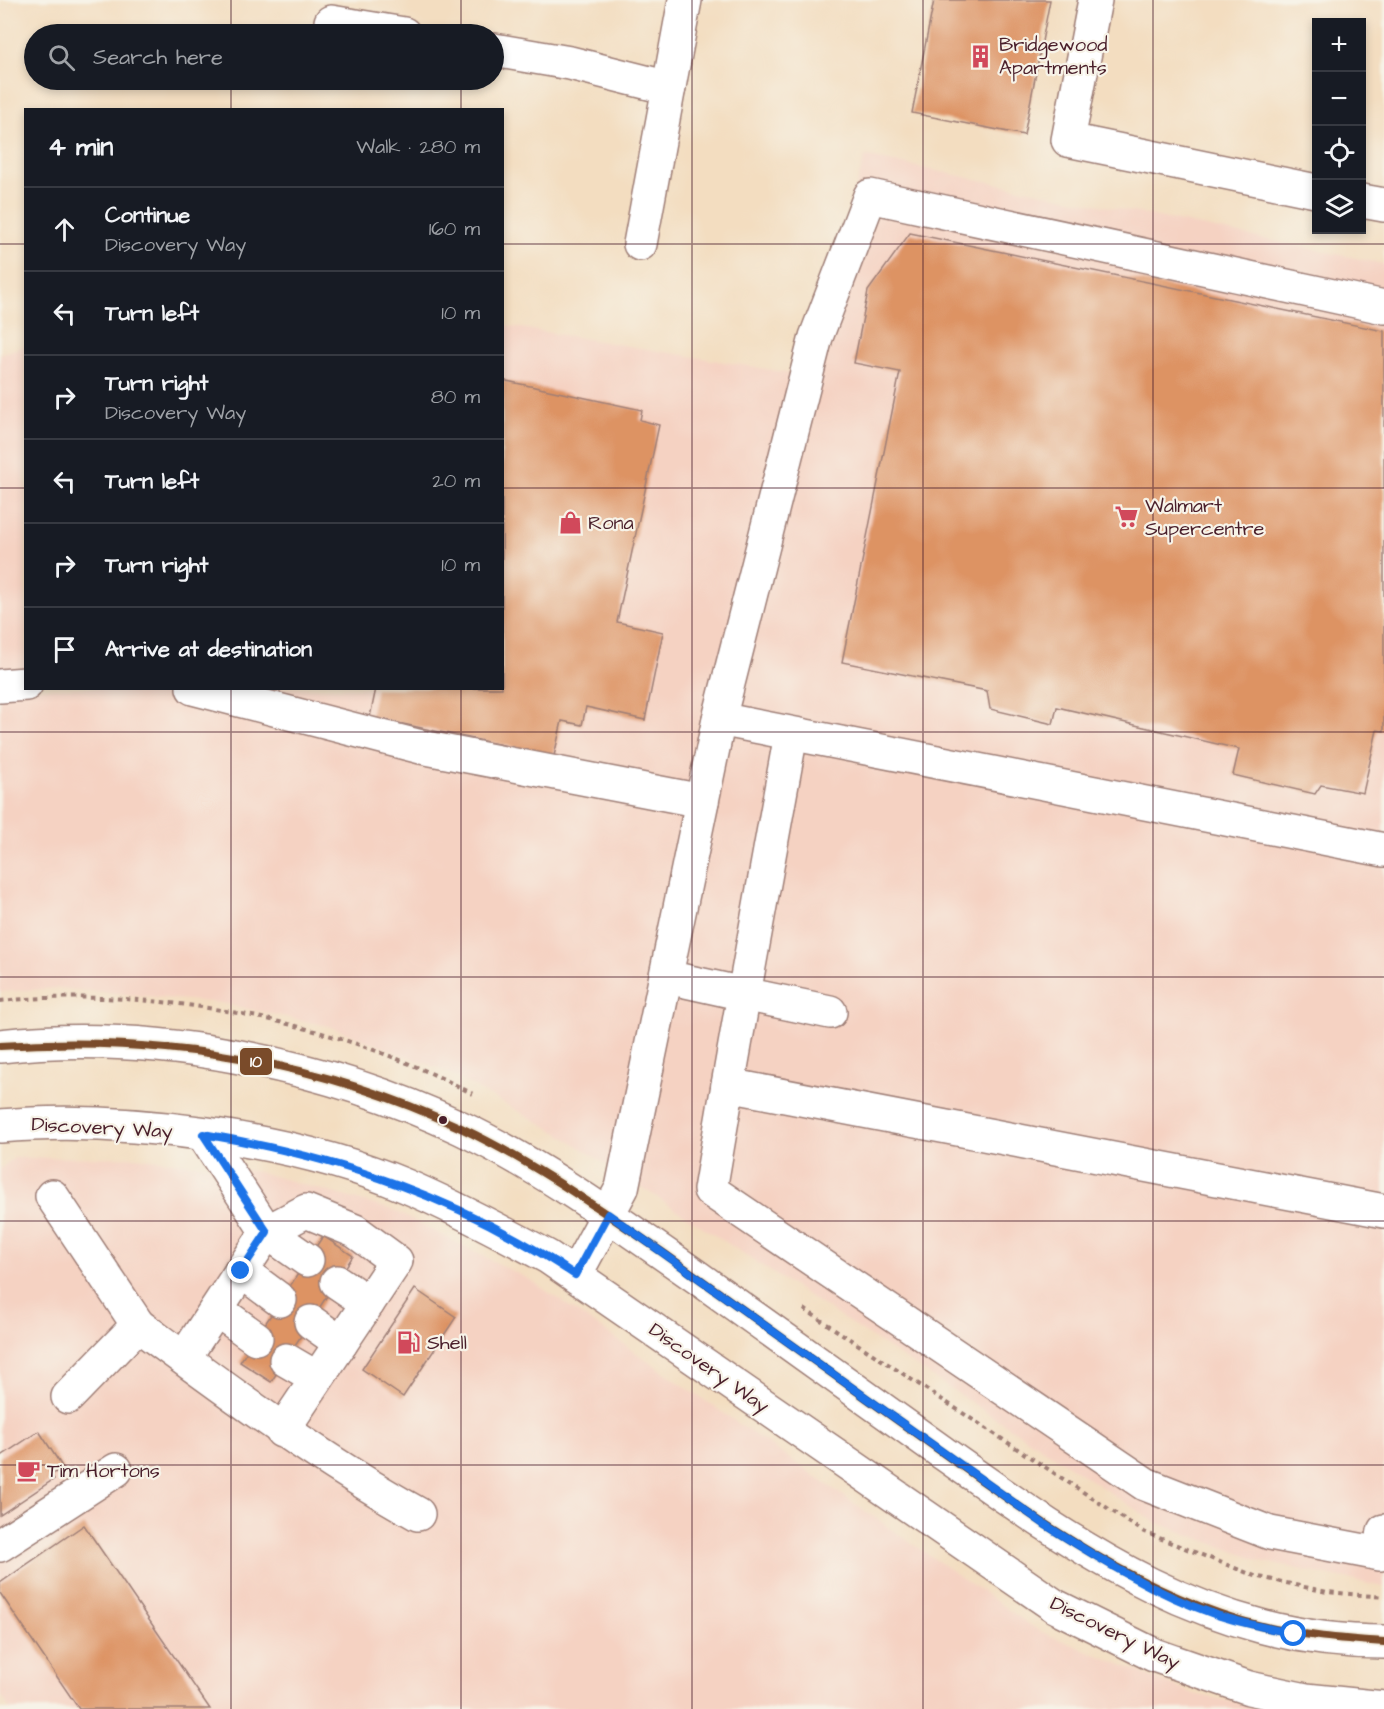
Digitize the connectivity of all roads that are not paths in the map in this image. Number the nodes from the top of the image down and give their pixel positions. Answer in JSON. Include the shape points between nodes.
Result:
{"nodes":[{"id":1,"x":685,"y":0,"type":"edge"},
{"id":2,"x":1095,"y":0,"type":"edge"},
{"id":3,"x":331,"y":22,"type":"dead end"},
{"id":4,"x":343,"y":24,"type":"edge"},
{"id":5,"x":504,"y":52,"type":"edge"},
{"id":6,"x":669,"y":88,"type":"junction"},
{"id":7,"x":1312,"y":190,"type":"edge"},
{"id":8,"x":1366,"y":202,"type":"edge"},
{"id":9,"x":1384,"y":206,"type":"edge"},
{"id":10,"x":640,"y":244,"type":"dead end"},
{"id":11,"x":1384,"y":307,"type":"edge"},
{"id":12,"x":24,"y":684,"type":"edge"},
{"id":13,"x":0,"y":686,"type":"edge"},
{"id":14,"x":201,"y":690,"type":"edge"},
{"id":15,"x":719,"y":719,"type":"junction"},
{"id":16,"x":791,"y":734,"type":"junction"},
{"id":17,"x":702,"y":801,"type":"junction"},
{"id":18,"x":1384,"y":850,"type":"edge"},
{"id":19,"x":667,"y":977,"type":"junction"},
{"id":20,"x":744,"y":994,"type":"junction"},
{"id":21,"x":830,"y":1012,"type":"dead end"},
{"id":22,"x":0,"y":1046,"type":"edge"},
{"id":23,"x":728,"y":1085,"type":"junction"},
{"id":24,"x":6,"y":1130,"type":"edge"},
{"id":25,"x":203,"y":1134,"type":"junction"},
{"id":26,"x":52,"y":1196,"type":"dead end"},
{"id":27,"x":1384,"y":1211,"type":"edge"},
{"id":28,"x":608,"y":1214,"type":"junction"},
{"id":29,"x":267,"y":1232,"type":"junction"},
{"id":30,"x":307,"y":1260,"type":"dead end"},
{"id":31,"x":241,"y":1271,"type":"junction"},
{"id":32,"x":575,"y":1275,"type":"junction"},
{"id":33,"x":337,"y":1282,"type":"dead end"},
{"id":34,"x":280,"y":1300,"type":"dead end"},
{"id":35,"x":368,"y":1303,"type":"junction"},
{"id":36,"x":218,"y":1310,"type":"junction"},
{"id":37,"x":311,"y":1322,"type":"dead end"},
{"id":38,"x":138,"y":1325,"type":"junction"},
{"id":39,"x":256,"y":1338,"type":"dead end"},
{"id":40,"x":341,"y":1343,"type":"junction"},
{"id":41,"x":184,"y":1358,"type":"junction"},
{"id":42,"x":286,"y":1359,"type":"dead end"},
{"id":43,"x":317,"y":1378,"type":"junction"},
{"id":44,"x":68,"y":1398,"type":"dead end"},
{"id":45,"x":282,"y":1431,"type":"junction"},
{"id":46,"x":116,"y":1470,"type":"dead end"},
{"id":47,"x":418,"y":1515,"type":"dead end"},
{"id":48,"x":1384,"y":1531,"type":"edge"},
{"id":49,"x":0,"y":1545,"type":"edge"},
{"id":50,"x":1384,"y":1642,"type":"edge"},
{"id":51,"x":1384,"y":1708,"type":"edge"}],
"edges":[{"from":1,"to":6,"type":"street"},
{"from":2,"to":7,"type":"street","via":[[1068,140]]},
{"from":3,"to":4,"type":"street"},
{"from":5,"to":6,"type":"street","via":[[570,63]]},
{"from":6,"to":10,"type":"street"},
{"from":8,"to":9,"type":"street"},
{"from":11,"to":15,"type":"street","via":[[870,196],[816,337]]},
{"from":12,"to":13,"type":"street"},
{"from":14,"to":17,"type":"street","via":[[421,747]]},
{"from":15,"to":16,"type":"street"},
{"from":15,"to":17,"type":"street"},
{"from":16,"to":18,"type":"street"},
{"from":16,"to":20,"type":"street"},
{"from":17,"to":19,"type":"street"},
{"from":19,"to":20,"type":"street"},
{"from":19,"to":28,"type":"street","via":[[622,1188]]},
{"from":20,"to":21,"type":"street"},
{"from":20,"to":23,"type":"street"},
{"from":22,"to":28,"type":"street","via":[[95,1043],[207,1052],[257,1059],[361,1087],[462,1129]]},
{"from":23,"to":27,"type":"street"},
{"from":23,"to":48,"type":"street","via":[[710,1190],[1145,1484],[1270,1533],[1380,1554]]},
{"from":24,"to":25,"type":"street","name":"Discovery Way","via":[[136,1127]]},
{"from":25,"to":29,"type":"street"},
{"from":25,"to":32,"type":"street","name":"Discovery Way","via":[[313,1156],[405,1185],[490,1225]]},
{"from":26,"to":38,"type":"street"},
{"from":28,"to":32,"type":"street"},
{"from":28,"to":50,"type":"street","via":[[1044,1524],[1128,1575],[1214,1614],[1255,1625],[1346,1642]]},
{"from":29,"to":30,"type":"street"},
{"from":29,"to":31,"type":"street"},
{"from":29,"to":35,"type":"street","via":[[306,1210],[355,1231],[396,1261]]},
{"from":31,"to":34,"type":"street"},
{"from":31,"to":36,"type":"street"},
{"from":32,"to":51,"type":"street","name":"Discovery Way","via":[[1055,1606],[1154,1655],[1249,1688],[1306,1700]]},
{"from":33,"to":35,"type":"street"},
{"from":35,"to":40,"type":"street"},
{"from":36,"to":39,"type":"street"},
{"from":36,"to":41,"type":"street"},
{"from":37,"to":40,"type":"street"},
{"from":38,"to":41,"type":"street"},
{"from":38,"to":44,"type":"street"},
{"from":40,"to":43,"type":"street"},
{"from":41,"to":45,"type":"street"},
{"from":42,"to":43,"type":"street"},
{"from":43,"to":45,"type":"street"},
{"from":45,"to":47,"type":"street","via":[[354,1479]]},
{"from":46,"to":49,"type":"street"}]}
